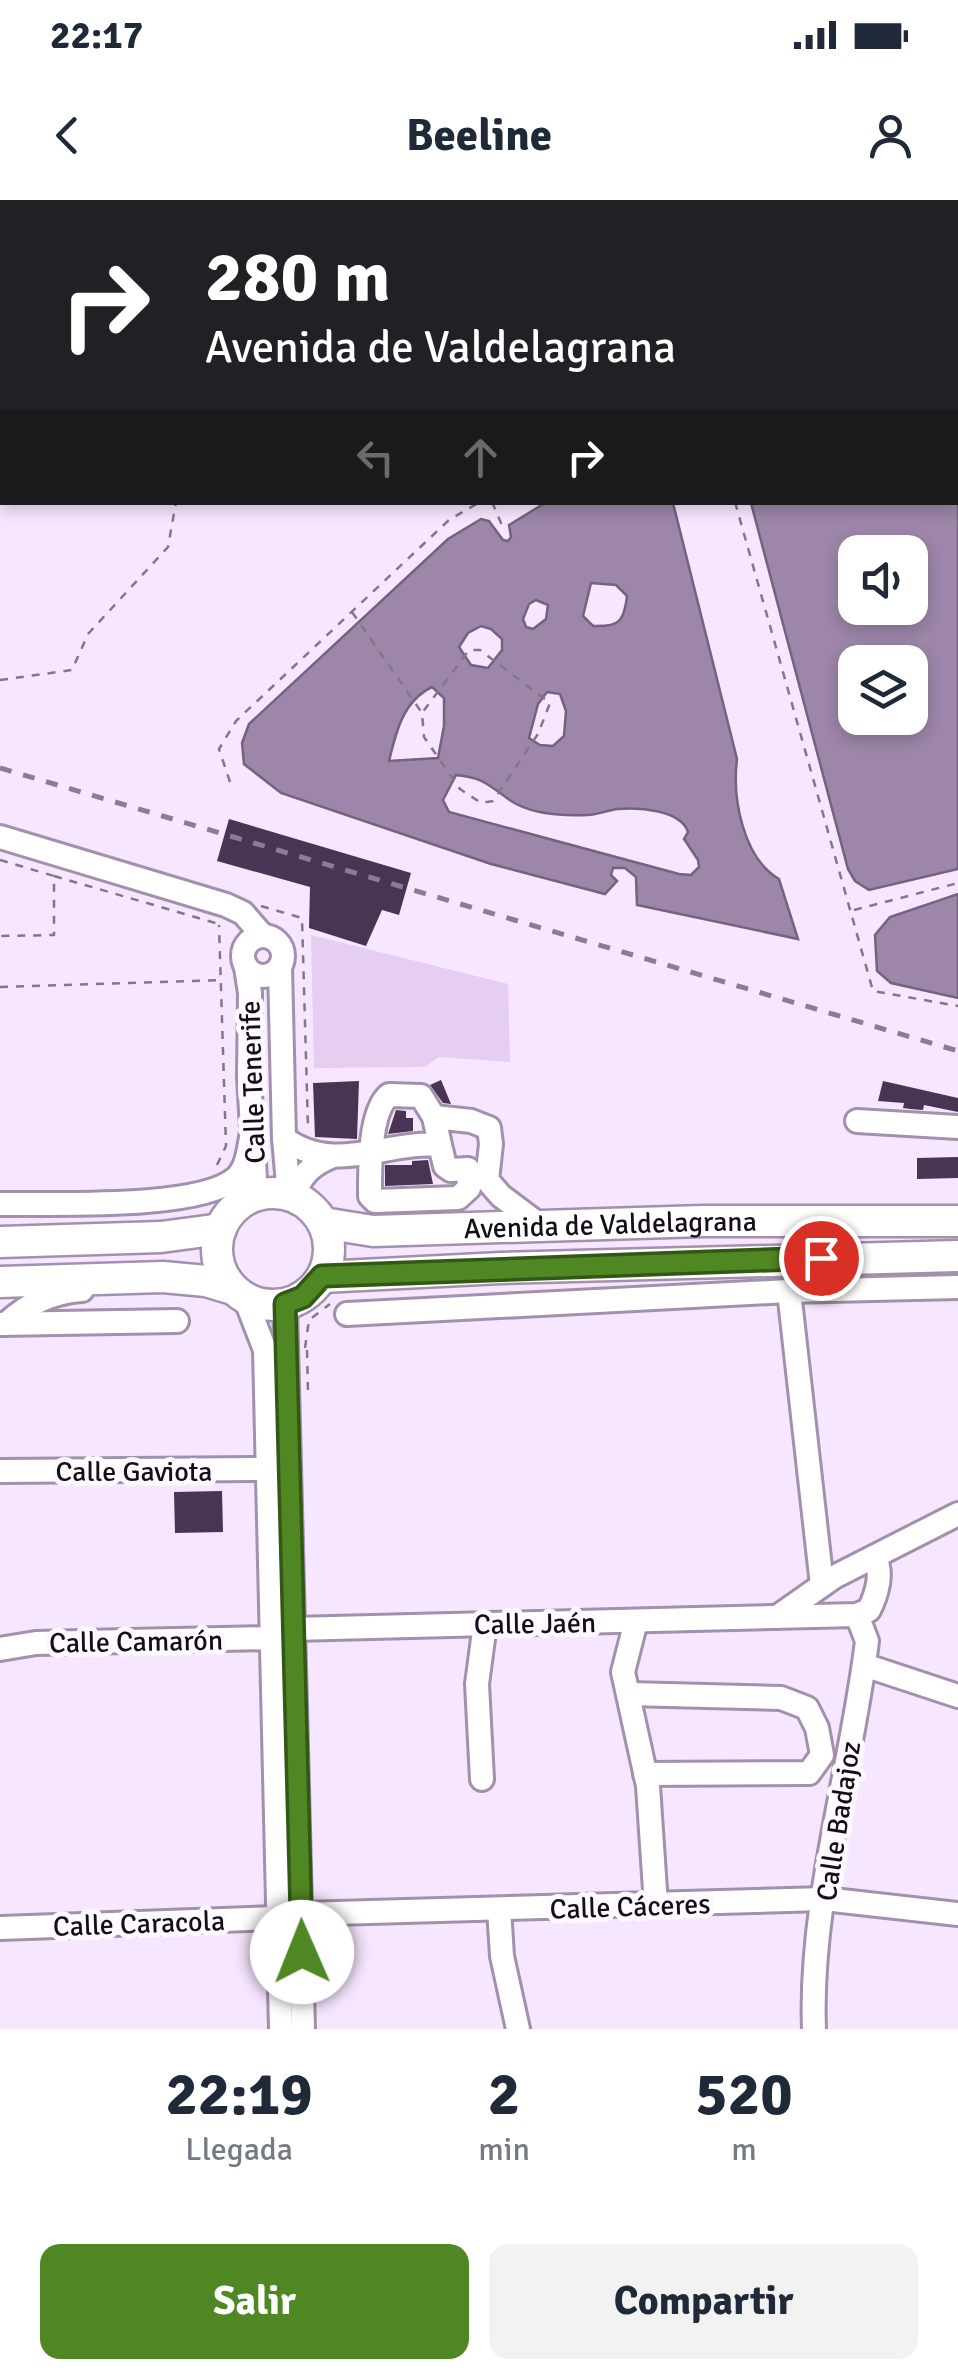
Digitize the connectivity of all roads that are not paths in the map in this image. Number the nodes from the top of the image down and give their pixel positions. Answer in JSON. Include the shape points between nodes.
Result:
{"nodes":[{"id":1,"x":0,"y":837,"type":"edge"},
{"id":2,"x":262,"y":935,"type":"junction"},
{"id":3,"x":246,"y":967,"type":"junction"},
{"id":4,"x":280,"y":967,"type":"junction"},
{"id":5,"x":434,"y":1118,"type":"junction"},
{"id":6,"x":858,"y":1121,"type":"dead end"},
{"id":7,"x":958,"y":1126,"type":"edge"},
{"id":8,"x":253,"y":1128,"type":"junction"},
{"id":9,"x":284,"y":1138,"type":"junction"},
{"id":10,"x":440,"y":1145,"type":"junction"},
{"id":11,"x":372,"y":1154,"type":"junction"},
{"id":12,"x":332,"y":1156,"type":"junction"},
{"id":13,"x":469,"y":1188,"type":"junction"},
{"id":14,"x":256,"y":1196,"type":"junction"},
{"id":15,"x":290,"y":1196,"type":"junction"},
{"id":16,"x":502,"y":1196,"type":"junction"},
{"id":17,"x":0,"y":1204,"type":"edge"},
{"id":18,"x":958,"y":1221,"type":"edge"},
{"id":19,"x":323,"y":1223,"type":"junction"},
{"id":20,"x":541,"y":1226,"type":"junction"},
{"id":21,"x":221,"y":1229,"type":"junction"},
{"id":22,"x":0,"y":1242,"type":"edge"},
{"id":23,"x":958,"y":1256,"type":"edge"},
{"id":24,"x":322,"y":1276,"type":"junction"},
{"id":25,"x":374,"y":1276,"type":"junction"},
{"id":26,"x":125,"y":1280,"type":"junction"},
{"id":27,"x":0,"y":1282,"type":"edge"},
{"id":28,"x":958,"y":1287,"type":"edge"},
{"id":29,"x":788,"y":1290,"type":"junction"},
{"id":30,"x":239,"y":1294,"type":"junction"},
{"id":31,"x":285,"y":1304,"type":"junction"},
{"id":32,"x":401,"y":1311,"type":"junction"},
{"id":33,"x":347,"y":1314,"type":"dead end"},
{"id":34,"x":177,"y":1321,"type":"dead end"},
{"id":35,"x":3,"y":1324,"type":"edge"},
{"id":36,"x":268,"y":1469,"type":"junction"},
{"id":37,"x":0,"y":1471,"type":"edge"},
{"id":38,"x":958,"y":1514,"type":"edge"},
{"id":39,"x":875,"y":1558,"type":"junction"},
{"id":40,"x":828,"y":1581,"type":"junction"},
{"id":41,"x":856,"y":1615,"type":"junction"},
{"id":42,"x":777,"y":1617,"type":"junction"},
{"id":43,"x":636,"y":1621,"type":"junction"},
{"id":44,"x":485,"y":1624,"type":"junction"},
{"id":45,"x":283,"y":1633,"type":"junction"},
{"id":46,"x":0,"y":1649,"type":"edge"},
{"id":47,"x":864,"y":1665,"type":"junction"},
{"id":48,"x":628,"y":1694,"type":"junction"},
{"id":49,"x":958,"y":1696,"type":"edge"},
{"id":50,"x":645,"y":1774,"type":"junction"},
{"id":51,"x":482,"y":1779,"type":"dead end"},
{"id":52,"x":824,"y":1898,"type":"junction"},
{"id":53,"x":656,"y":1906,"type":"junction"},
{"id":54,"x":498,"y":1910,"type":"junction"},
{"id":55,"x":301,"y":1914,"type":"junction"},
{"id":56,"x":958,"y":1914,"type":"edge"},
{"id":57,"x":277,"y":1918,"type":"junction"},
{"id":58,"x":0,"y":1928,"type":"edge"},
{"id":59,"x":281,"y":2029,"type":"edge"},
{"id":60,"x":302,"y":2029,"type":"edge"},
{"id":61,"x":518,"y":2029,"type":"edge"},
{"id":62,"x":814,"y":2029,"type":"edge"}],
"edges":[{"from":1,"to":2,"type":"street","via":[[226,905]]},
{"from":2,"to":3,"type":"street","via":[[244,949]]},
{"from":2,"to":4,"type":"street","via":[[283,948]]},
{"from":3,"to":4,"type":"street","via":[[263,976]]},
{"from":3,"to":8,"type":"street","name":"Calle Tenerife"},
{"from":4,"to":9,"type":"street","name":"Calle Tenerife"},
{"from":5,"to":10,"type":"street"},
{"from":5,"to":11,"type":"street","via":[[421,1096],[389,1095],[378,1108]]},
{"from":5,"to":16,"type":"street","via":[[489,1128],[488,1180]]},
{"from":6,"to":7,"type":"street"},
{"from":8,"to":14,"type":"street","name":"Calle Tenerife"},
{"from":8,"to":17,"type":"street","via":[[246,1163],[216,1190],[132,1201]]},
{"from":9,"to":12,"type":"street"},
{"from":9,"to":15,"type":"street","name":"Calle Tenerife"},
{"from":10,"to":11,"type":"street"},
{"from":10,"to":13,"type":"street","via":[[445,1166],[468,1169]]},
{"from":11,"to":12,"type":"street"},
{"from":11,"to":13,"type":"street","via":[[375,1201],[458,1198]]},
{"from":12,"to":15,"type":"street","via":[[302,1175]]},
{"from":13,"to":16,"type":"street"},
{"from":14,"to":15,"type":"main road"},
{"from":14,"to":21,"type":"main road"},
{"from":15,"to":19,"type":"main road"},
{"from":16,"to":20,"type":"street"},
{"from":18,"to":20,"type":"main road","name":"Avenida de Valdelagrana"},
{"from":19,"to":20,"type":"main road","name":"Avenida de Valdelagrana","via":[[374,1231]]},
{"from":19,"to":24,"type":"main road","via":[[328,1259]]},
{"from":21,"to":22,"type":"main road"},
{"from":21,"to":30,"type":"main road","via":[[218,1262]]},
{"from":23,"to":25,"type":"main road","name":"Avenida de Valdelagrana"},
{"from":24,"to":25,"type":"main road","name":"Avenida de Valdelagrana"},
{"from":24,"to":31,"type":"main road","via":[[303,1297]]},
{"from":25,"to":32,"type":"street","via":[[399,1294]]},
{"from":26,"to":27,"type":"main road"},
{"from":26,"to":30,"type":"main road","via":[[206,1282]]},
{"from":26,"to":35,"type":"street","via":[[28,1304]]},
{"from":28,"to":29,"type":"street"},
{"from":29,"to":32,"type":"street"},
{"from":29,"to":40,"type":"street"},
{"from":30,"to":31,"type":"main road","via":[[258,1304]]},
{"from":30,"to":36,"type":"street","via":[[265,1350]]},
{"from":31,"to":45,"type":"street"},
{"from":32,"to":33,"type":"street"},
{"from":34,"to":35,"type":"street"},
{"from":36,"to":37,"type":"street","name":"Calle Gaviota"},
{"from":36,"to":45,"type":"street"},
{"from":38,"to":39,"type":"street"},
{"from":39,"to":40,"type":"street"},
{"from":39,"to":41,"type":"street","via":[[873,1602]]},
{"from":40,"to":42,"type":"street"},
{"from":41,"to":42,"type":"street","name":"Calle Jaén"},
{"from":41,"to":47,"type":"street","name":"Calle Badajoz","via":[[866,1641]]},
{"from":42,"to":43,"type":"street","name":"Calle Jaén"},
{"from":43,"to":44,"type":"street","name":"Calle Jaén"},
{"from":43,"to":48,"type":"street","via":[[623,1672]]},
{"from":44,"to":45,"type":"street","name":"Calle Jaén"},
{"from":44,"to":51,"type":"street","via":[[477,1684]]},
{"from":45,"to":46,"type":"street","name":"Calle Camarón"},
{"from":45,"to":55,"type":"street"},
{"from":45,"to":57,"type":"street"},
{"from":47,"to":49,"type":"street"},
{"from":47,"to":52,"type":"street","name":"Calle Badajoz"},
{"from":48,"to":50,"type":"street"},
{"from":48,"to":50,"type":"street","via":[[781,1698],[806,1708],[822,1754],[808,1772]]},
{"from":50,"to":53,"type":"street"},
{"from":52,"to":53,"type":"street","name":"Calle Cáceres"},
{"from":52,"to":56,"type":"street","name":"Calle Cáceres"},
{"from":52,"to":62,"type":"street","name":"Calle Badajoz"},
{"from":53,"to":54,"type":"street","name":"Calle Cáceres"},
{"from":54,"to":55,"type":"street","name":"Calle Cáceres"},
{"from":54,"to":61,"type":"street"},
{"from":55,"to":60,"type":"street"},
{"from":57,"to":58,"type":"street","name":"Calle Caracola"},
{"from":57,"to":59,"type":"street"}]}
